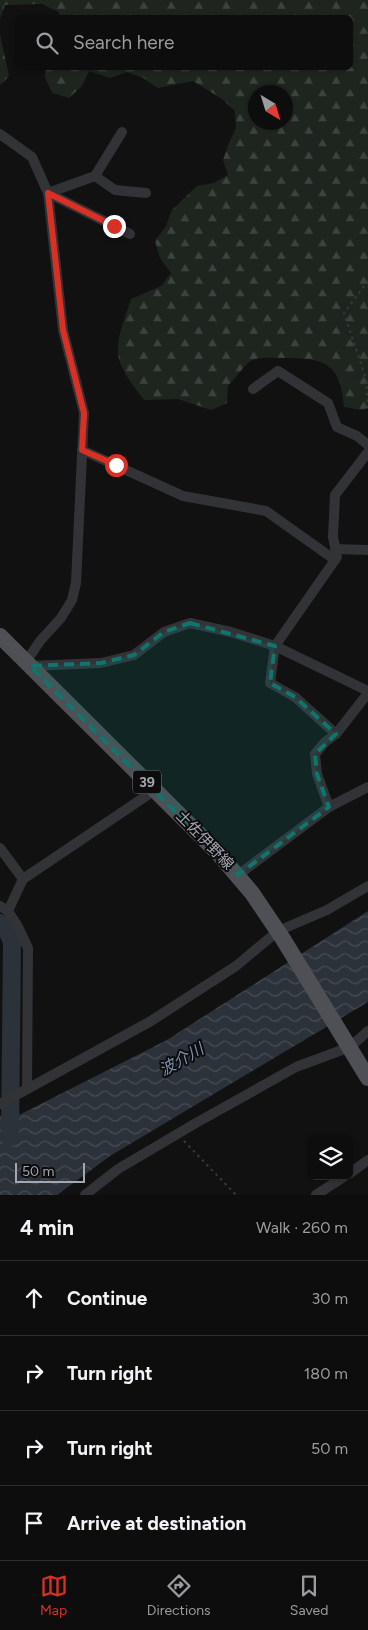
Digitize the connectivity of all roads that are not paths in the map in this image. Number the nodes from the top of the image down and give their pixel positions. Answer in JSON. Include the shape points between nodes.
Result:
{"nodes":[{"id":1,"x":122,"y":132,"type":"dead end"},
{"id":2,"x":0,"y":134,"type":"edge"},
{"id":3,"x":95,"y":176,"type":"junction"},
{"id":4,"x":48,"y":193,"type":"junction"},
{"id":5,"x":146,"y":194,"type":"dead end"},
{"id":6,"x":130,"y":234,"type":"dead end"},
{"id":7,"x":253,"y":389,"type":"dead end"},
{"id":8,"x":368,"y":445,"type":"edge"},
{"id":9,"x":82,"y":450,"type":"junction"},
{"id":10,"x":368,"y":452,"type":"edge"},
{"id":11,"x":335,"y":549,"type":"junction"},
{"id":12,"x":368,"y":550,"type":"edge"},
{"id":13,"x":335,"y":560,"type":"junction"},
{"id":14,"x":0,"y":636,"type":"edge"},
{"id":15,"x":275,"y":646,"type":"junction"},
{"id":16,"x":28,"y":664,"type":"junction"},
{"id":17,"x":368,"y":692,"type":"edge"},
{"id":18,"x":336,"y":734,"type":"junction"},
{"id":19,"x":368,"y":787,"type":"edge"},
{"id":20,"x":155,"y":790,"type":"junction"},
{"id":21,"x":328,"y":807,"type":"junction"},
{"id":22,"x":0,"y":848,"type":"edge"},
{"id":23,"x":238,"y":874,"type":"junction"},
{"id":24,"x":23,"y":879,"type":"junction"},
{"id":25,"x":368,"y":886,"type":"edge"},
{"id":26,"x":4,"y":908,"type":"edge"},
{"id":27,"x":280,"y":935,"type":"junction"},
{"id":28,"x":368,"y":1031,"type":"edge"},
{"id":29,"x":348,"y":1045,"type":"junction"},
{"id":30,"x":368,"y":1078,"type":"edge"},
{"id":31,"x":25,"y":1090,"type":"junction"},
{"id":32,"x":0,"y":1104,"type":"edge"},
{"id":33,"x":368,"y":1160,"type":"edge"},
{"id":34,"x":353,"y":1171,"type":"edge"},
{"id":35,"x":339,"y":1180,"type":"edge"},
{"id":36,"x":85,"y":1195,"type":"edge"},
{"id":37,"x":316,"y":1195,"type":"edge"}],
"edges":[{"from":1,"to":3,"type":"street"},
{"from":2,"to":4,"type":"street","via":[[32,157]]},
{"from":3,"to":4,"type":"street"},
{"from":3,"to":5,"type":"street","via":[[115,190]]},
{"from":4,"to":6,"type":"street"},
{"from":4,"to":9,"type":"street","via":[[63,330],[84,413]]},
{"from":7,"to":8,"type":"street","via":[[278,371],[328,403],[336,428],[357,436]]},
{"from":9,"to":13,"type":"street","via":[[183,496],[266,511]]},
{"from":9,"to":16,"type":"street","via":[[76,583],[72,600],[40,641]]},
{"from":10,"to":11,"type":"street","via":[[335,495]]},
{"from":11,"to":12,"type":"street"},
{"from":11,"to":13,"type":"street"},
{"from":13,"to":15,"type":"street"},
{"from":14,"to":16,"type":"main road","name":"土佐伊野線","number":"39"},
{"from":15,"to":16,"type":"street","via":[[190,623],[164,632],[134,655],[101,663]]},
{"from":15,"to":17,"type":"street"},
{"from":15,"to":18,"type":"street","via":[[270,682],[295,697]]},
{"from":16,"to":20,"type":"main road","name":"土佐伊野線","number":"39"},
{"from":17,"to":18,"type":"street"},
{"from":18,"to":21,"type":"street","via":[[316,754],[317,774]]},
{"from":19,"to":21,"type":"street"},
{"from":20,"to":23,"type":"main road","name":"土佐伊野線","number":"39"},
{"from":20,"to":24,"type":"street"},
{"from":21,"to":23,"type":"street"},
{"from":22,"to":24,"type":"street"},
{"from":23,"to":27,"type":"main road","name":"土佐伊野線","number":"39"},
{"from":24,"to":26,"type":"street"},
{"from":25,"to":27,"type":"street"},
{"from":26,"to":31,"type":"street","via":[[28,948]]},
{"from":27,"to":29,"type":"main road","name":"土佐伊野線","number":"39"},
{"from":27,"to":31,"type":"street","via":[[151,1021]]},
{"from":28,"to":29,"type":"street"},
{"from":29,"to":30,"type":"main road","name":"土佐伊野線","number":"39"},
{"from":29,"to":36,"type":"street","via":[[296,1066],[118,1170]]},
{"from":31,"to":32,"type":"street"},
{"from":33,"to":34,"type":"street"},
{"from":35,"to":37,"type":"street"}]}
